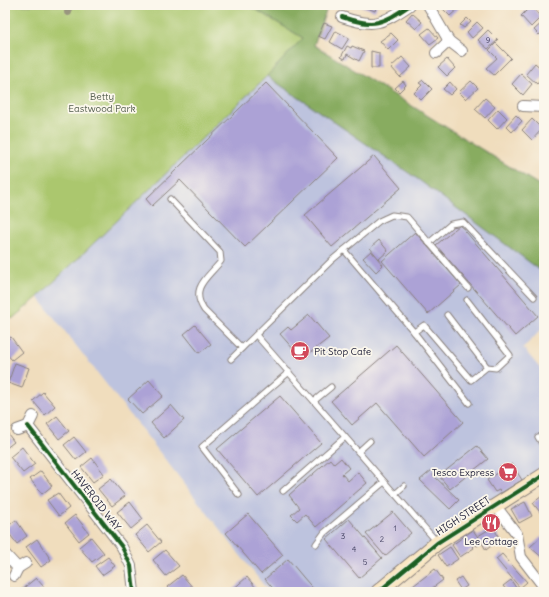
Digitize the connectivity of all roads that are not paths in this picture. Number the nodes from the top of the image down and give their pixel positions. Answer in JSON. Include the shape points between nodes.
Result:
{"nodes":[{"id":1,"x":410,"y":5,"type":"edge"},
{"id":2,"x":428,"y":5,"type":"edge"},
{"id":3,"x":342,"y":17,"type":"dead end"},
{"id":4,"x":364,"y":23,"type":"junction"},
{"id":5,"x":362,"y":34,"type":"dead end"},
{"id":6,"x":449,"y":41,"type":"junction"},
{"id":7,"x":462,"y":51,"type":"dead end"},
{"id":8,"x":436,"y":53,"type":"dead end"},
{"id":9,"x":523,"y":106,"type":"dead end"},
{"id":10,"x":544,"y":107,"type":"edge"},
{"id":11,"x":170,"y":199,"type":"dead end"},
{"id":12,"x":429,"y":243,"type":"junction"},
{"id":13,"x":344,"y":250,"type":"junction"},
{"id":14,"x":468,"y":288,"type":"dead end"},
{"id":15,"x":534,"y":297,"type":"dead end"},
{"id":16,"x":467,"y":300,"type":"dead end"},
{"id":17,"x":447,"y":315,"type":"dead end"},
{"id":18,"x":414,"y":332,"type":"junction"},
{"id":19,"x":256,"y":335,"type":"junction"},
{"id":20,"x":242,"y":348,"type":"junction"},
{"id":21,"x":231,"y":359,"type":"dead end"},
{"id":22,"x":487,"y":367,"type":"junction"},
{"id":23,"x":289,"y":372,"type":"junction"},
{"id":24,"x":331,"y":387,"type":"dead end"},
{"id":25,"x":314,"y":402,"type":"junction"},
{"id":26,"x":469,"y":403,"type":"dead end"},
{"id":27,"x":33,"y":416,"type":"dead end"},
{"id":28,"x":28,"y":426,"type":"junction"},
{"id":29,"x":17,"y":430,"type":"dead end"},
{"id":30,"x":345,"y":437,"type":"junction"},
{"id":31,"x":538,"y":437,"type":"dead end"},
{"id":32,"x":370,"y":441,"type":"dead end"},
{"id":33,"x":544,"y":447,"type":"edge"},
{"id":34,"x":358,"y":452,"type":"junction"},
{"id":35,"x":544,"y":475,"type":"edge"},
{"id":36,"x":384,"y":482,"type":"junction"},
{"id":37,"x":404,"y":486,"type":"dead end"},
{"id":38,"x":283,"y":491,"type":"dead end"},
{"id":39,"x":395,"y":494,"type":"junction"},
{"id":40,"x":239,"y":495,"type":"dead end"},
{"id":41,"x":495,"y":505,"type":"junction"},
{"id":42,"x":437,"y":543,"type":"junction"},
{"id":43,"x":316,"y":544,"type":"dead end"},
{"id":44,"x":5,"y":554,"type":"edge"},
{"id":45,"x":20,"y":569,"type":"dead end"},
{"id":46,"x":544,"y":587,"type":"edge"},
{"id":47,"x":134,"y":592,"type":"edge"},
{"id":48,"x":378,"y":592,"type":"edge"}],
"edges":[{"from":1,"to":4,"type":"street","via":[[382,22]]},
{"from":2,"to":6,"type":"street"},
{"from":3,"to":4,"type":"street"},
{"from":4,"to":5,"type":"street"},
{"from":6,"to":7,"type":"street"},
{"from":6,"to":8,"type":"street"},
{"from":9,"to":10,"type":"street"},
{"from":11,"to":20,"type":"lane","via":[[220,252],[221,261],[201,285],[198,294],[199,304]]},
{"from":12,"to":13,"type":"lane","via":[[406,217],[392,215],[380,221]]},
{"from":12,"to":14,"type":"lane"},
{"from":12,"to":15,"type":"lane","via":[[451,224],[463,222]]},
{"from":13,"to":18,"type":"lane"},
{"from":13,"to":19,"type":"lane"},
{"from":16,"to":22,"type":"lane","via":[[510,355],[496,368]]},
{"from":17,"to":22,"type":"lane"},
{"from":18,"to":22,"type":"lane","via":[[424,325],[471,380]]},
{"from":18,"to":26,"type":"lane"},
{"from":19,"to":20,"type":"lane"},
{"from":19,"to":23,"type":"lane"},
{"from":20,"to":21,"type":"lane"},
{"from":23,"to":25,"type":"lane"},
{"from":23,"to":40,"type":"lane","via":[[202,447]]},
{"from":24,"to":25,"type":"lane"},
{"from":25,"to":30,"type":"lane"},
{"from":27,"to":28,"type":"street"},
{"from":28,"to":29,"type":"street"},
{"from":28,"to":47,"type":"street","name":"HAVEROID WAY","via":[[122,546],[131,566]]},
{"from":30,"to":34,"type":"lane"},
{"from":30,"to":38,"type":"lane"},
{"from":31,"to":33,"type":"lane"},
{"from":32,"to":34,"type":"lane"},
{"from":34,"to":36,"type":"lane"},
{"from":35,"to":41,"type":"street","name":"HIGH STREET"},
{"from":36,"to":39,"type":"lane"},
{"from":36,"to":43,"type":"lane","via":[[324,533]]},
{"from":37,"to":39,"type":"lane"},
{"from":39,"to":42,"type":"lane"},
{"from":41,"to":42,"type":"street","name":"HIGH STREET"},
{"from":41,"to":46,"type":"street","via":[[517,534],[521,557]]},
{"from":42,"to":48,"type":"street","name":"HIGH STREET"},
{"from":44,"to":45,"type":"street"}]}
